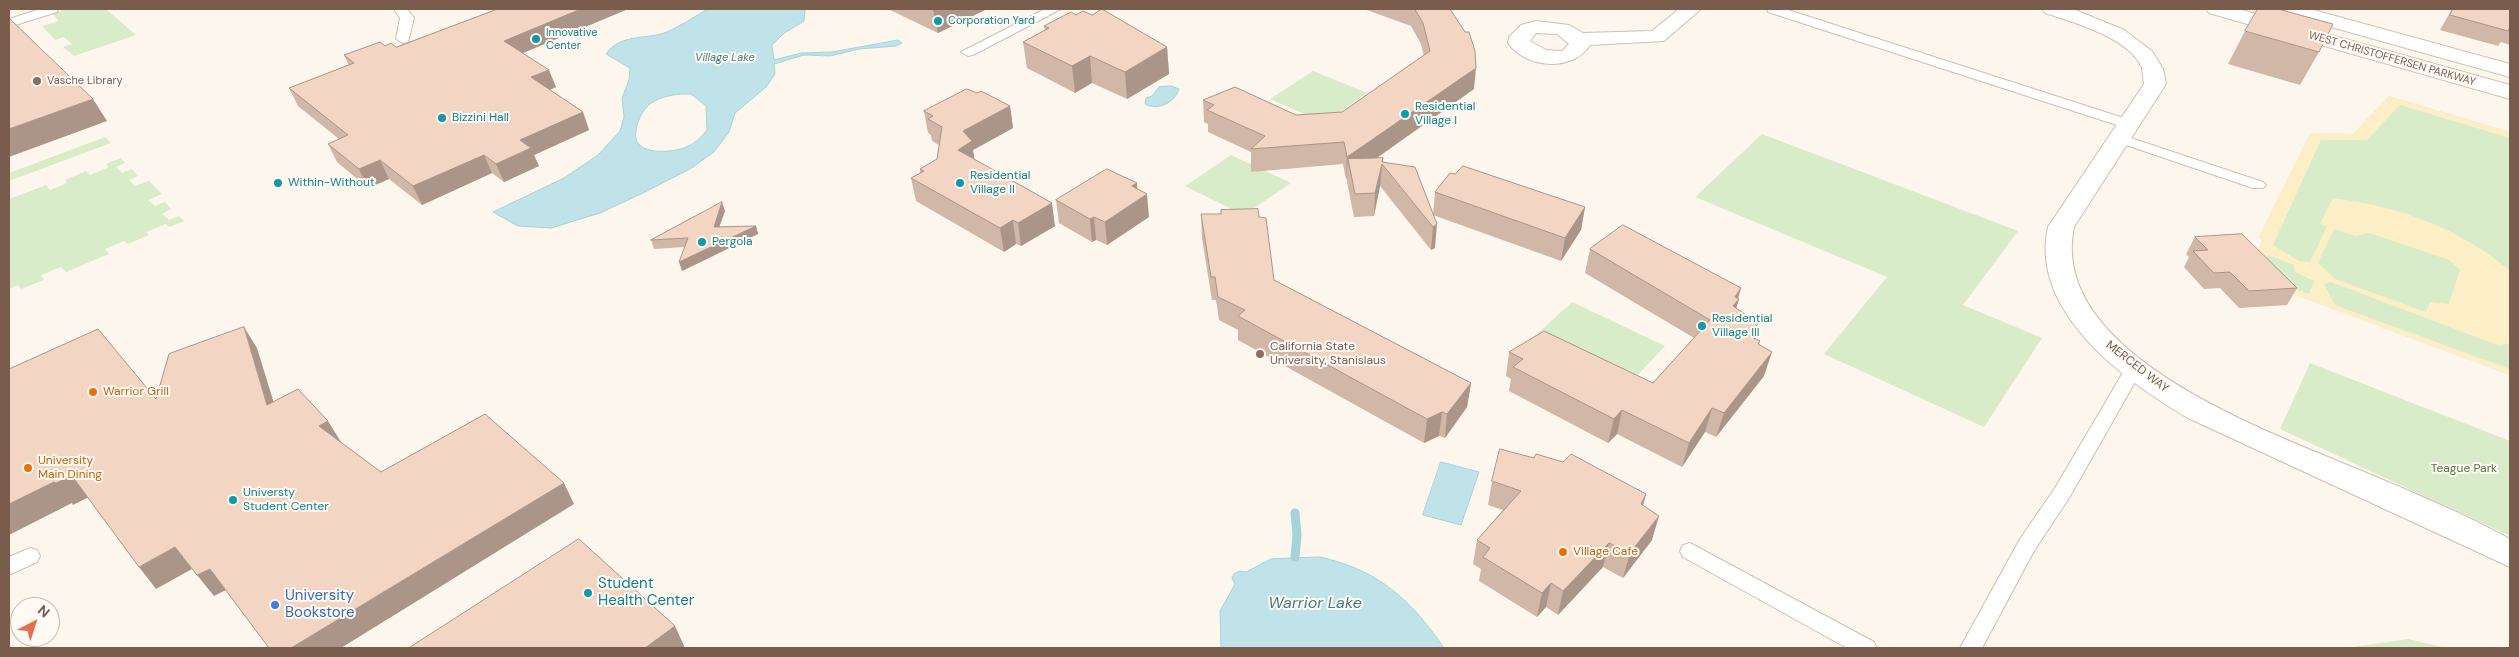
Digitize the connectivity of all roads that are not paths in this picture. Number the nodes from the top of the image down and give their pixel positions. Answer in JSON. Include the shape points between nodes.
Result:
{"nodes":[{"id":1,"x":52,"y":9,"type":"edge"},
{"id":2,"x":400,"y":9,"type":"edge"},
{"id":3,"x":1055,"y":9,"type":"edge"},
{"id":4,"x":1691,"y":9,"type":"edge"},
{"id":5,"x":1773,"y":9,"type":"edge"},
{"id":6,"x":2052,"y":9,"type":"edge"},
{"id":7,"x":2216,"y":9,"type":"edge"},
{"id":8,"x":2286,"y":9,"type":"edge"},
{"id":9,"x":9,"y":23,"type":"edge"},
{"id":10,"x":403,"y":39,"type":"dead end"},
{"id":11,"x":1578,"y":39,"type":"dead end"},
{"id":12,"x":968,"y":52,"type":"dead end"},
{"id":13,"x":2510,"y":71,"type":"edge"},
{"id":14,"x":2510,"y":92,"type":"edge"},
{"id":15,"x":2124,"y":131,"type":"junction"},
{"id":16,"x":2258,"y":185,"type":"dead end"},
{"id":17,"x":2134,"y":368,"type":"junction"},
{"id":18,"x":1690,"y":551,"type":"dead end"},
{"id":19,"x":2510,"y":554,"type":"edge"},
{"id":20,"x":30,"y":556,"type":"dead end"},
{"id":21,"x":9,"y":567,"type":"edge"},
{"id":22,"x":1866,"y":648,"type":"edge"},
{"id":23,"x":1971,"y":648,"type":"edge"}],
"edges":[{"from":1,"to":9,"type":"lane"},
{"from":2,"to":10,"type":"lane","via":[[407,18]]},
{"from":3,"to":12,"type":"lane"},
{"from":4,"to":11,"type":"street","via":[[1657,37]]},
{"from":5,"to":15,"type":"lane"},
{"from":6,"to":15,"type":"street","name":"MERCED WAY","via":[[2122,37],[2153,67],[2155,84]]},
{"from":7,"to":14,"type":"street","name":"WEST CHRISTOFFERSEN PARKWAY"},
{"from":8,"to":13,"type":"street","name":"WEST CHRISTOFFERSEN PARKWAY"},
{"from":15,"to":16,"type":"lane"},
{"from":15,"to":17,"type":"street","name":"MERCED WAY","via":[[2061,227],[2056,244],[2057,263],[2068,293],[2082,316],[2110,349]]},
{"from":17,"to":19,"type":"street","name":"MERCED WAY","via":[[2161,388],[2242,432],[2475,535]]},
{"from":17,"to":23,"type":"lane","via":[[2028,545]]},
{"from":18,"to":22,"type":"lane"},
{"from":20,"to":21,"type":"lane"}]}
